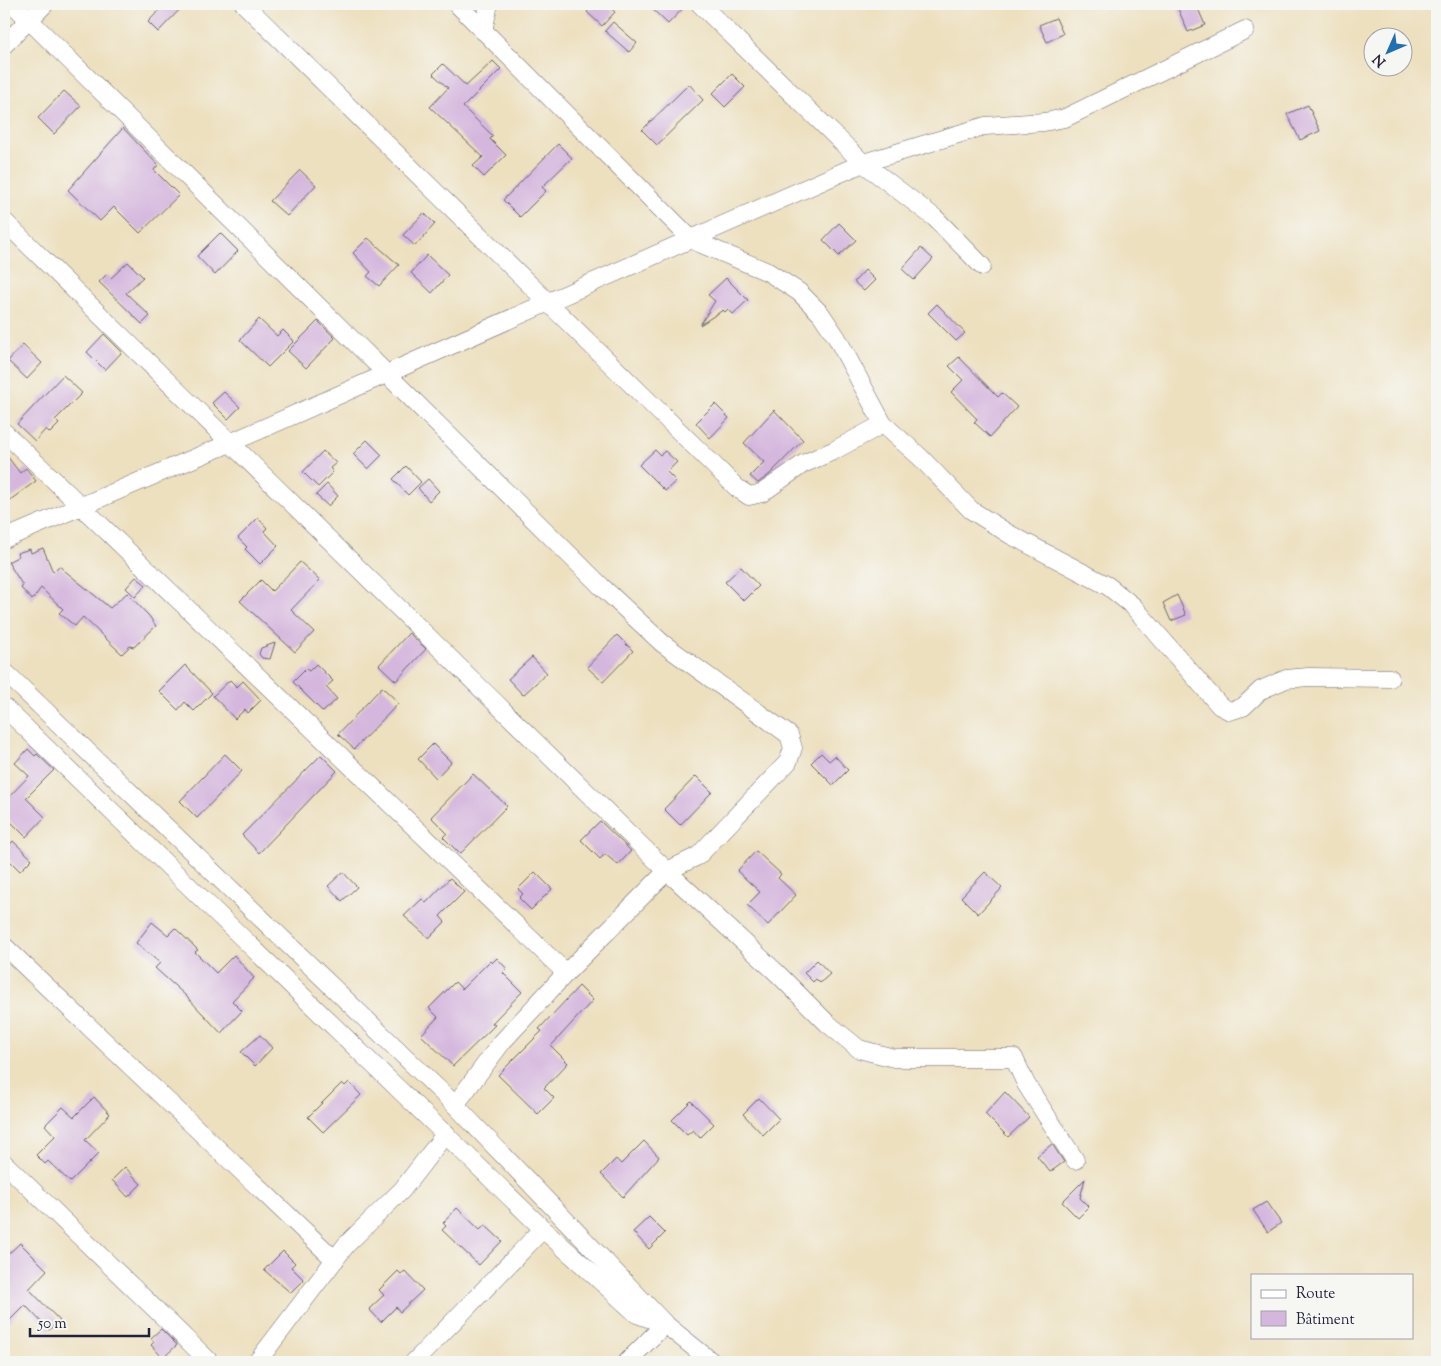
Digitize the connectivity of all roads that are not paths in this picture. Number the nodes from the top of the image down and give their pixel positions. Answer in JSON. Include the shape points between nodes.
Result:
{"nodes":[{"id":1,"x":13,"y":4,"type":"edge"},
{"id":2,"x":45,"y":4,"type":"edge"},
{"id":3,"x":244,"y":4,"type":"edge"},
{"id":4,"x":457,"y":4,"type":"edge"},
{"id":5,"x":489,"y":4,"type":"edge"},
{"id":6,"x":700,"y":4,"type":"edge"},
{"id":7,"x":29,"y":19,"type":"junction"},
{"id":8,"x":1245,"y":30,"type":"dead end"},
{"id":9,"x":483,"y":31,"type":"junction"},
{"id":10,"x":4,"y":46,"type":"edge"},
{"id":11,"x":863,"y":163,"type":"junction"},
{"id":12,"x":4,"y":221,"type":"edge"},
{"id":13,"x":692,"y":240,"type":"junction"},
{"id":14,"x":982,"y":266,"type":"dead end"},
{"id":15,"x":547,"y":302,"type":"junction"},
{"id":16,"x":387,"y":374,"type":"junction"},
{"id":17,"x":883,"y":424,"type":"junction"},
{"id":18,"x":4,"y":432,"type":"edge"},
{"id":19,"x":230,"y":443,"type":"junction"},
{"id":20,"x":80,"y":506,"type":"junction"},
{"id":21,"x":4,"y":539,"type":"edge"},
{"id":22,"x":4,"y":671,"type":"edge"},
{"id":23,"x":1390,"y":678,"type":"dead end"},
{"id":24,"x":4,"y":707,"type":"edge"},
{"id":25,"x":668,"y":871,"type":"junction"},
{"id":26,"x":4,"y":946,"type":"edge"},
{"id":27,"x":566,"y":973,"type":"junction"},
{"id":28,"x":455,"y":1105,"type":"junction"},
{"id":29,"x":446,"y":1133,"type":"junction"},
{"id":30,"x":1075,"y":1160,"type":"dead end"},
{"id":31,"x":4,"y":1163,"type":"edge"},
{"id":32,"x":543,"y":1228,"type":"junction"},
{"id":33,"x":335,"y":1260,"type":"junction"},
{"id":34,"x":665,"y":1324,"type":"junction"},
{"id":35,"x":210,"y":1362,"type":"edge"},
{"id":36,"x":257,"y":1362,"type":"edge"},
{"id":37,"x":414,"y":1362,"type":"edge"},
{"id":38,"x":627,"y":1362,"type":"edge"},
{"id":39,"x":712,"y":1362,"type":"edge"}],
"edges":[{"from":1,"to":7,"type":"street"},
{"from":2,"to":7,"type":"street"},
{"from":3,"to":15,"type":"street"},
{"from":4,"to":9,"type":"street"},
{"from":5,"to":9,"type":"street"},
{"from":6,"to":11,"type":"street"},
{"from":7,"to":10,"type":"street"},
{"from":7,"to":16,"type":"street"},
{"from":8,"to":11,"type":"street","via":[[1065,118],[985,126]]},
{"from":9,"to":13,"type":"street"},
{"from":11,"to":13,"type":"street"},
{"from":11,"to":14,"type":"street","via":[[935,218]]},
{"from":12,"to":19,"type":"street"},
{"from":13,"to":15,"type":"street"},
{"from":13,"to":17,"type":"street","via":[[768,272],[799,292],[821,314],[837,338]]},
{"from":15,"to":16,"type":"street"},
{"from":15,"to":17,"type":"street","via":[[737,488],[749,496],[762,493],[803,464],[833,452]]},
{"from":16,"to":19,"type":"street"},
{"from":16,"to":25,"type":"street","via":[[662,643],[789,735],[793,748],[788,762],[698,856]]},
{"from":17,"to":23,"type":"street","via":[[920,457],[970,510],[1108,586],[1132,606],[1220,706],[1230,710],[1243,707],[1261,690],[1286,679]]},
{"from":18,"to":20,"type":"street"},
{"from":19,"to":20,"type":"street"},
{"from":19,"to":25,"type":"street"},
{"from":20,"to":21,"type":"street"},
{"from":20,"to":27,"type":"street"},
{"from":22,"to":28,"type":"street"},
{"from":24,"to":29,"type":"street"},
{"from":25,"to":27,"type":"street"},
{"from":25,"to":30,"type":"street","via":[[827,1023],[860,1049],[894,1058],[1014,1058],[1026,1084]]},
{"from":26,"to":33,"type":"street"},
{"from":27,"to":28,"type":"street","via":[[502,1042]]},
{"from":28,"to":34,"type":"street"},
{"from":29,"to":32,"type":"street"},
{"from":29,"to":33,"type":"street","via":[[402,1190]]},
{"from":31,"to":35,"type":"street"},
{"from":32,"to":34,"type":"street","via":[[637,1314]]},
{"from":32,"to":37,"type":"street"},
{"from":33,"to":36,"type":"street"},
{"from":34,"to":38,"type":"street"},
{"from":34,"to":39,"type":"street"}]}
